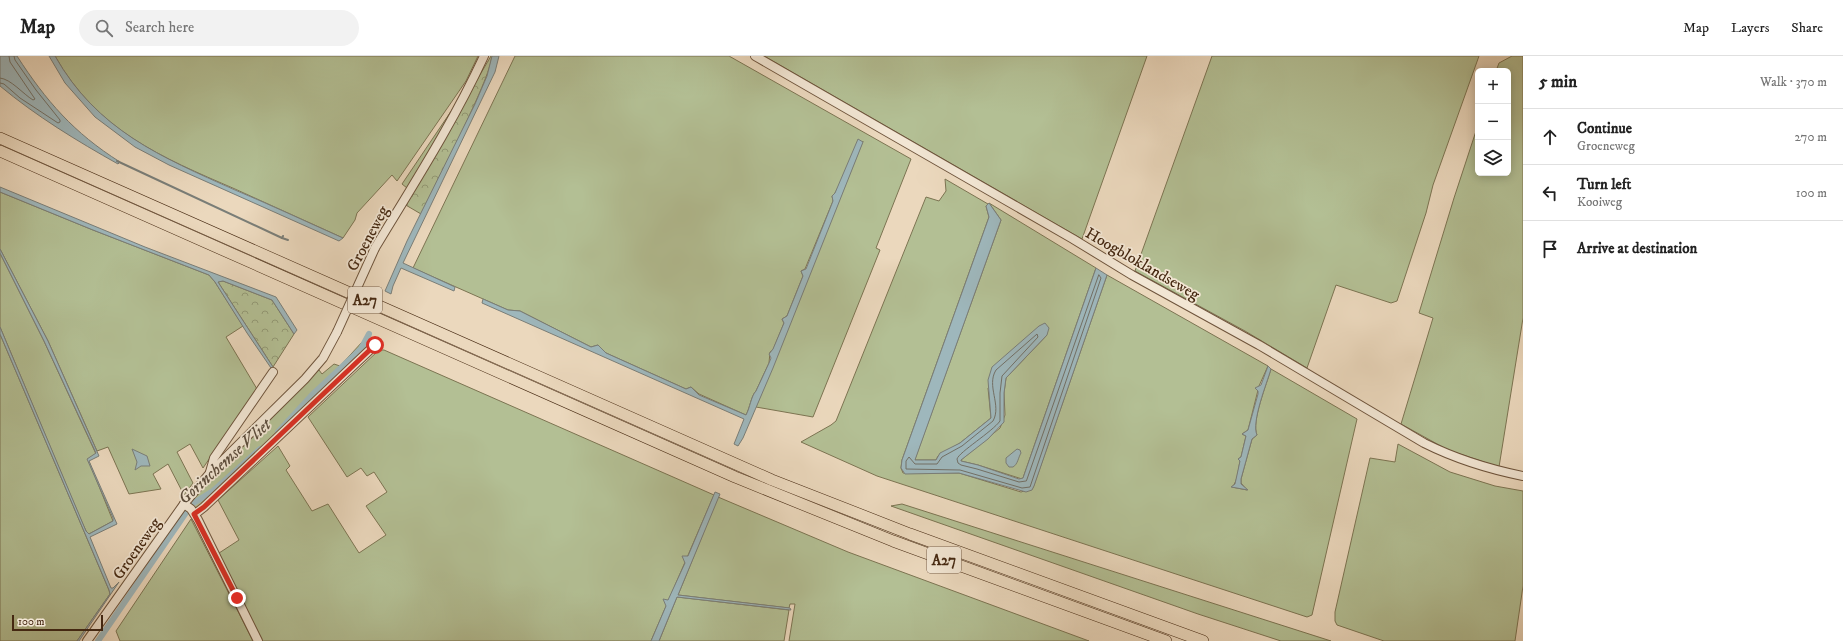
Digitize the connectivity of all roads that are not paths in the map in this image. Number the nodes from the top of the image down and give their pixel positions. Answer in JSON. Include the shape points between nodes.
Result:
{"nodes":[{"id":1,"x":484,"y":56,"type":"edge"},
{"id":2,"x":755,"y":56,"type":"edge"},
{"id":3,"x":0,"y":138,"type":"edge"},
{"id":4,"x":0,"y":151,"type":"edge"},
{"id":5,"x":375,"y":345,"type":"dead end"},
{"id":6,"x":273,"y":372,"type":"dead end"},
{"id":7,"x":210,"y":473,"type":"junction"},
{"id":8,"x":1523,"y":476,"type":"edge"},
{"id":9,"x":189,"y":508,"type":"junction"},
{"id":10,"x":87,"y":641,"type":"edge"},
{"id":11,"x":258,"y":641,"type":"edge"},
{"id":12,"x":1166,"y":641,"type":"edge"},
{"id":13,"x":1203,"y":641,"type":"edge"}],
"edges":[{"from":1,"to":7,"type":"street","name":"Groeneweg","bridge":true,"via":[[443,134],[375,248],[323,358]]},
{"from":2,"to":8,"type":"street","name":"Hoogbloklandseweg","via":[[1132,275],[1259,345],[1424,443],[1473,464]]},
{"from":3,"to":13,"type":"highway","number":"A27","via":[[765,477],[910,534]]},
{"from":4,"to":12,"type":"highway","number":"A27","via":[[734,477],[900,544]]},
{"from":5,"to":9,"type":"street","name":"Groeneweg","via":[[204,507]]},
{"from":6,"to":7,"type":"street","name":"Groeneweg","via":[[214,458]]},
{"from":7,"to":9,"type":"street","name":"Groeneweg"},
{"from":9,"to":10,"type":"street","name":"Groeneweg"},
{"from":9,"to":11,"type":"street"}]}
